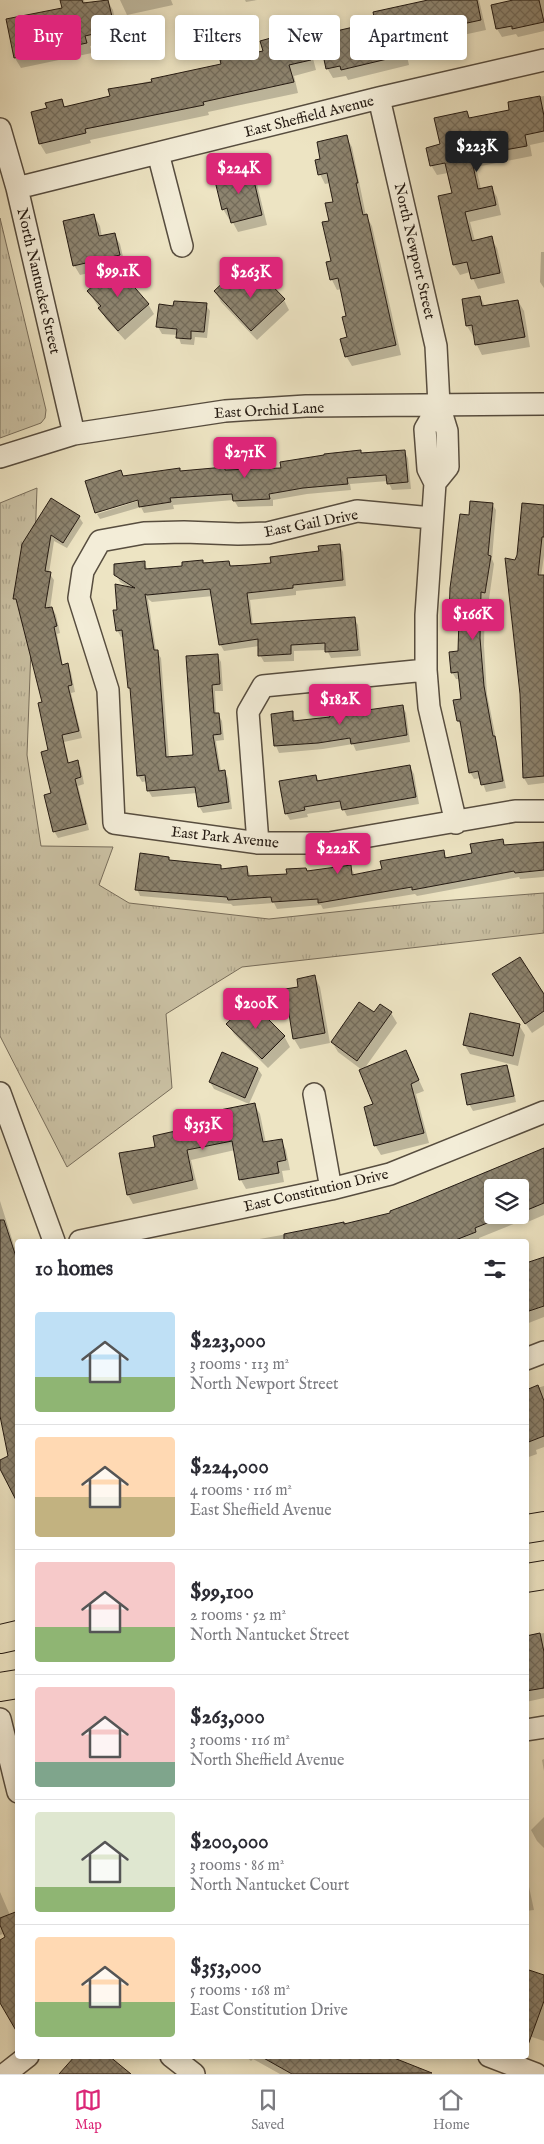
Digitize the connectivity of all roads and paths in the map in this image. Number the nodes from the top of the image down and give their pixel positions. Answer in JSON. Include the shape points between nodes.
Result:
{"nodes":[{"id":1,"x":544,"y":60,"type":"edge"},
{"id":2,"x":379,"y":98,"type":"junction"},
{"id":3,"x":0,"y":129,"type":"edge"},
{"id":4,"x":158,"y":153,"type":"junction"},
{"id":5,"x":17,"y":188,"type":"junction"},
{"id":6,"x":182,"y":246,"type":"dead end"},
{"id":7,"x":544,"y":404,"type":"edge"},
{"id":8,"x":439,"y":405,"type":"junction"},
{"id":9,"x":74,"y":434,"type":"junction"},
{"id":10,"x":0,"y":457,"type":"edge"},
{"id":11,"x":432,"y":518,"type":"junction"},
{"id":12,"x":426,"y":670,"type":"junction"},
{"id":13,"x":544,"y":811,"type":"edge"},
{"id":14,"x":114,"y":823,"type":"joint"},
{"id":15,"x":456,"y":823,"type":"junction"},
{"id":16,"x":258,"y":843,"type":"junction"},
{"id":17,"x":314,"y":1094,"type":"dead end"},
{"id":18,"x":1,"y":1097,"type":"edge"},
{"id":19,"x":544,"y":1112,"type":"edge"},
{"id":20,"x":331,"y":1189,"type":"junction"},
{"id":21,"x":53,"y":1239,"type":"edge"},
{"id":22,"x":90,"y":1239,"type":"edge"},
{"id":23,"x":544,"y":1352,"type":"edge"},
{"id":24,"x":529,"y":1358,"type":"edge"},
{"id":25,"x":544,"y":1526,"type":"edge"},
{"id":26,"x":529,"y":1529,"type":"edge"},
{"id":27,"x":544,"y":1575,"type":"edge"},
{"id":28,"x":529,"y":1578,"type":"edge"},
{"id":29,"x":15,"y":1636,"type":"edge"},
{"id":30,"x":0,"y":1639,"type":"edge"},
{"id":31,"x":15,"y":1685,"type":"edge"},
{"id":32,"x":0,"y":1688,"type":"edge"},
{"id":33,"x":0,"y":1719,"type":"edge"},
{"id":34,"x":544,"y":1727,"type":"edge"},
{"id":35,"x":529,"y":1730,"type":"edge"},
{"id":36,"x":15,"y":1780,"type":"edge"},
{"id":37,"x":24,"y":2059,"type":"edge"},
{"id":38,"x":175,"y":2059,"type":"edge"},
{"id":39,"x":497,"y":2059,"type":"edge"},
{"id":40,"x":5,"y":2074,"type":"edge"},
{"id":41,"x":194,"y":2074,"type":"edge"},
{"id":42,"x":536,"y":2074,"type":"edge"}],
"edges":[{"from":1,"to":2,"type":"street","name":"East Sheffield Avenue"},
{"from":2,"to":4,"type":"street","name":"East Sheffield Avenue"},
{"from":2,"to":8,"type":"street","name":"North Newport Street","via":[[436,346]]},
{"from":3,"to":5,"type":"street","name":"North Nantucket Street"},
{"from":4,"to":5,"type":"street","name":"East Sheffield Avenue"},
{"from":4,"to":6,"type":"street"},
{"from":5,"to":9,"type":"street","name":"North Nantucket Street"},
{"from":7,"to":8,"type":"street","name":"East Orchid Lane"},
{"from":8,"to":9,"type":"street","name":"East Orchid Lane","via":[[306,406],[225,411]]},
{"from":8,"to":11,"type":"street","name":"North Newport Street","via":[[447,431],[448,467],[435,483]]},
{"from":9,"to":10,"type":"street","name":"East Orchid Lane"},
{"from":11,"to":12,"type":"street","name":"North Newport Street"},
{"from":11,"to":14,"type":"street","name":"East Gail Drive","via":[[357,511],[268,533],[144,532],[100,541],[83,571],[79,598],[108,690]]},
{"from":12,"to":15,"type":"street","name":"North Newport Street","via":[[429,707]]},
{"from":12,"to":16,"type":"street","via":[[263,686],[248,712]]},
{"from":13,"to":15,"type":"street","name":"East Park Avenue","via":[[515,811]]},
{"from":14,"to":16,"type":"street","name":"East Park Avenue"},
{"from":15,"to":16,"type":"street","name":"East Park Avenue","via":[[328,843]]},
{"from":17,"to":20,"type":"street"},
{"from":18,"to":21,"type":"street"},
{"from":19,"to":20,"type":"street","name":"East Constitution Drive","via":[[390,1174]]},
{"from":20,"to":22,"type":"street","name":"East Constitution Drive"},
{"from":23,"to":24,"type":"street"},
{"from":25,"to":26,"type":"main road"},
{"from":27,"to":28,"type":"main road"},
{"from":29,"to":30,"type":"main road"},
{"from":31,"to":32,"type":"main road"},
{"from":33,"to":36,"type":"street"},
{"from":34,"to":35,"type":"street"},
{"from":37,"to":40,"type":"street"},
{"from":38,"to":41,"type":"street"},
{"from":39,"to":42,"type":"street"}]}
